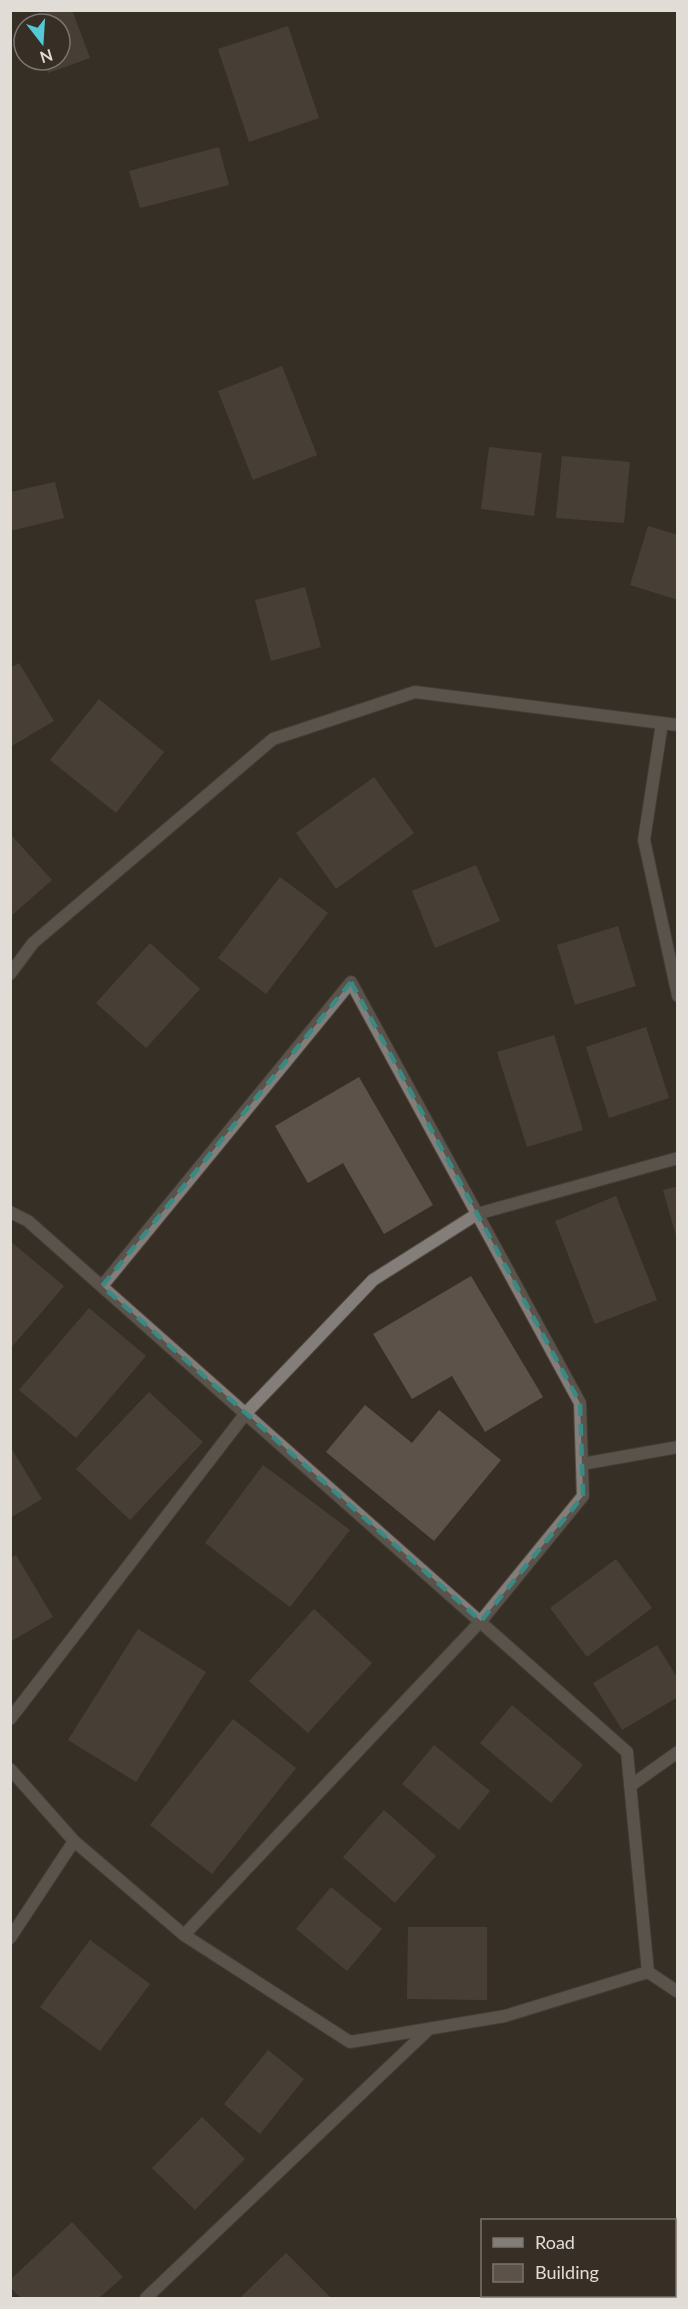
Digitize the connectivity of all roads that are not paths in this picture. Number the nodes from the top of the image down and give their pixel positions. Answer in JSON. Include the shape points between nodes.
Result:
{"nodes":[{"id":1,"x":662,"y":723,"type":"junction"},
{"id":2,"x":678,"y":725,"type":"edge"},
{"id":3,"x":10,"y":974,"type":"edge"},
{"id":4,"x":678,"y":996,"type":"edge"},
{"id":5,"x":678,"y":1158,"type":"edge"},
{"id":6,"x":10,"y":1212,"type":"edge"},
{"id":7,"x":477,"y":1214,"type":"junction"},
{"id":8,"x":102,"y":1286,"type":"junction"},
{"id":9,"x":246,"y":1413,"type":"junction"},
{"id":10,"x":678,"y":1447,"type":"edge"},
{"id":11,"x":582,"y":1464,"type":"junction"},
{"id":12,"x":482,"y":1621,"type":"junction"},
{"id":13,"x":10,"y":1719,"type":"edge"},
{"id":14,"x":678,"y":1752,"type":"edge"},
{"id":15,"x":10,"y":1770,"type":"edge"},
{"id":16,"x":630,"y":1786,"type":"junction"},
{"id":17,"x":74,"y":1841,"type":"junction"},
{"id":18,"x":184,"y":1935,"type":"junction"},
{"id":19,"x":10,"y":1938,"type":"edge"},
{"id":20,"x":648,"y":1972,"type":"junction"},
{"id":21,"x":678,"y":1992,"type":"edge"},
{"id":22,"x":428,"y":2030,"type":"junction"},
{"id":23,"x":146,"y":2298,"type":"edge"}],
"edges":[{"from":1,"to":2,"type":"street"},
{"from":1,"to":3,"type":"street","via":[[415,692],[273,739],[33,943]]},
{"from":1,"to":4,"type":"street","via":[[644,840]]},
{"from":5,"to":7,"type":"street"},
{"from":6,"to":8,"type":"street","via":[[28,1221]]},
{"from":7,"to":8,"type":"street","via":[[351,982]]},
{"from":7,"to":9,"type":"street","via":[[373,1280]]},
{"from":7,"to":11,"type":"street","via":[[580,1404]]},
{"from":8,"to":9,"type":"street"},
{"from":9,"to":12,"type":"street"},
{"from":9,"to":13,"type":"street"},
{"from":10,"to":11,"type":"street"},
{"from":11,"to":12,"type":"street","via":[[583,1496]]},
{"from":12,"to":16,"type":"street","via":[[627,1752]]},
{"from":12,"to":18,"type":"street"},
{"from":14,"to":16,"type":"street"},
{"from":15,"to":17,"type":"street"},
{"from":16,"to":20,"type":"street"},
{"from":17,"to":18,"type":"street"},
{"from":17,"to":19,"type":"street"},
{"from":18,"to":22,"type":"street","via":[[350,2042]]},
{"from":20,"to":21,"type":"street"},
{"from":20,"to":22,"type":"street","via":[[505,2016]]},
{"from":22,"to":23,"type":"street"}]}
